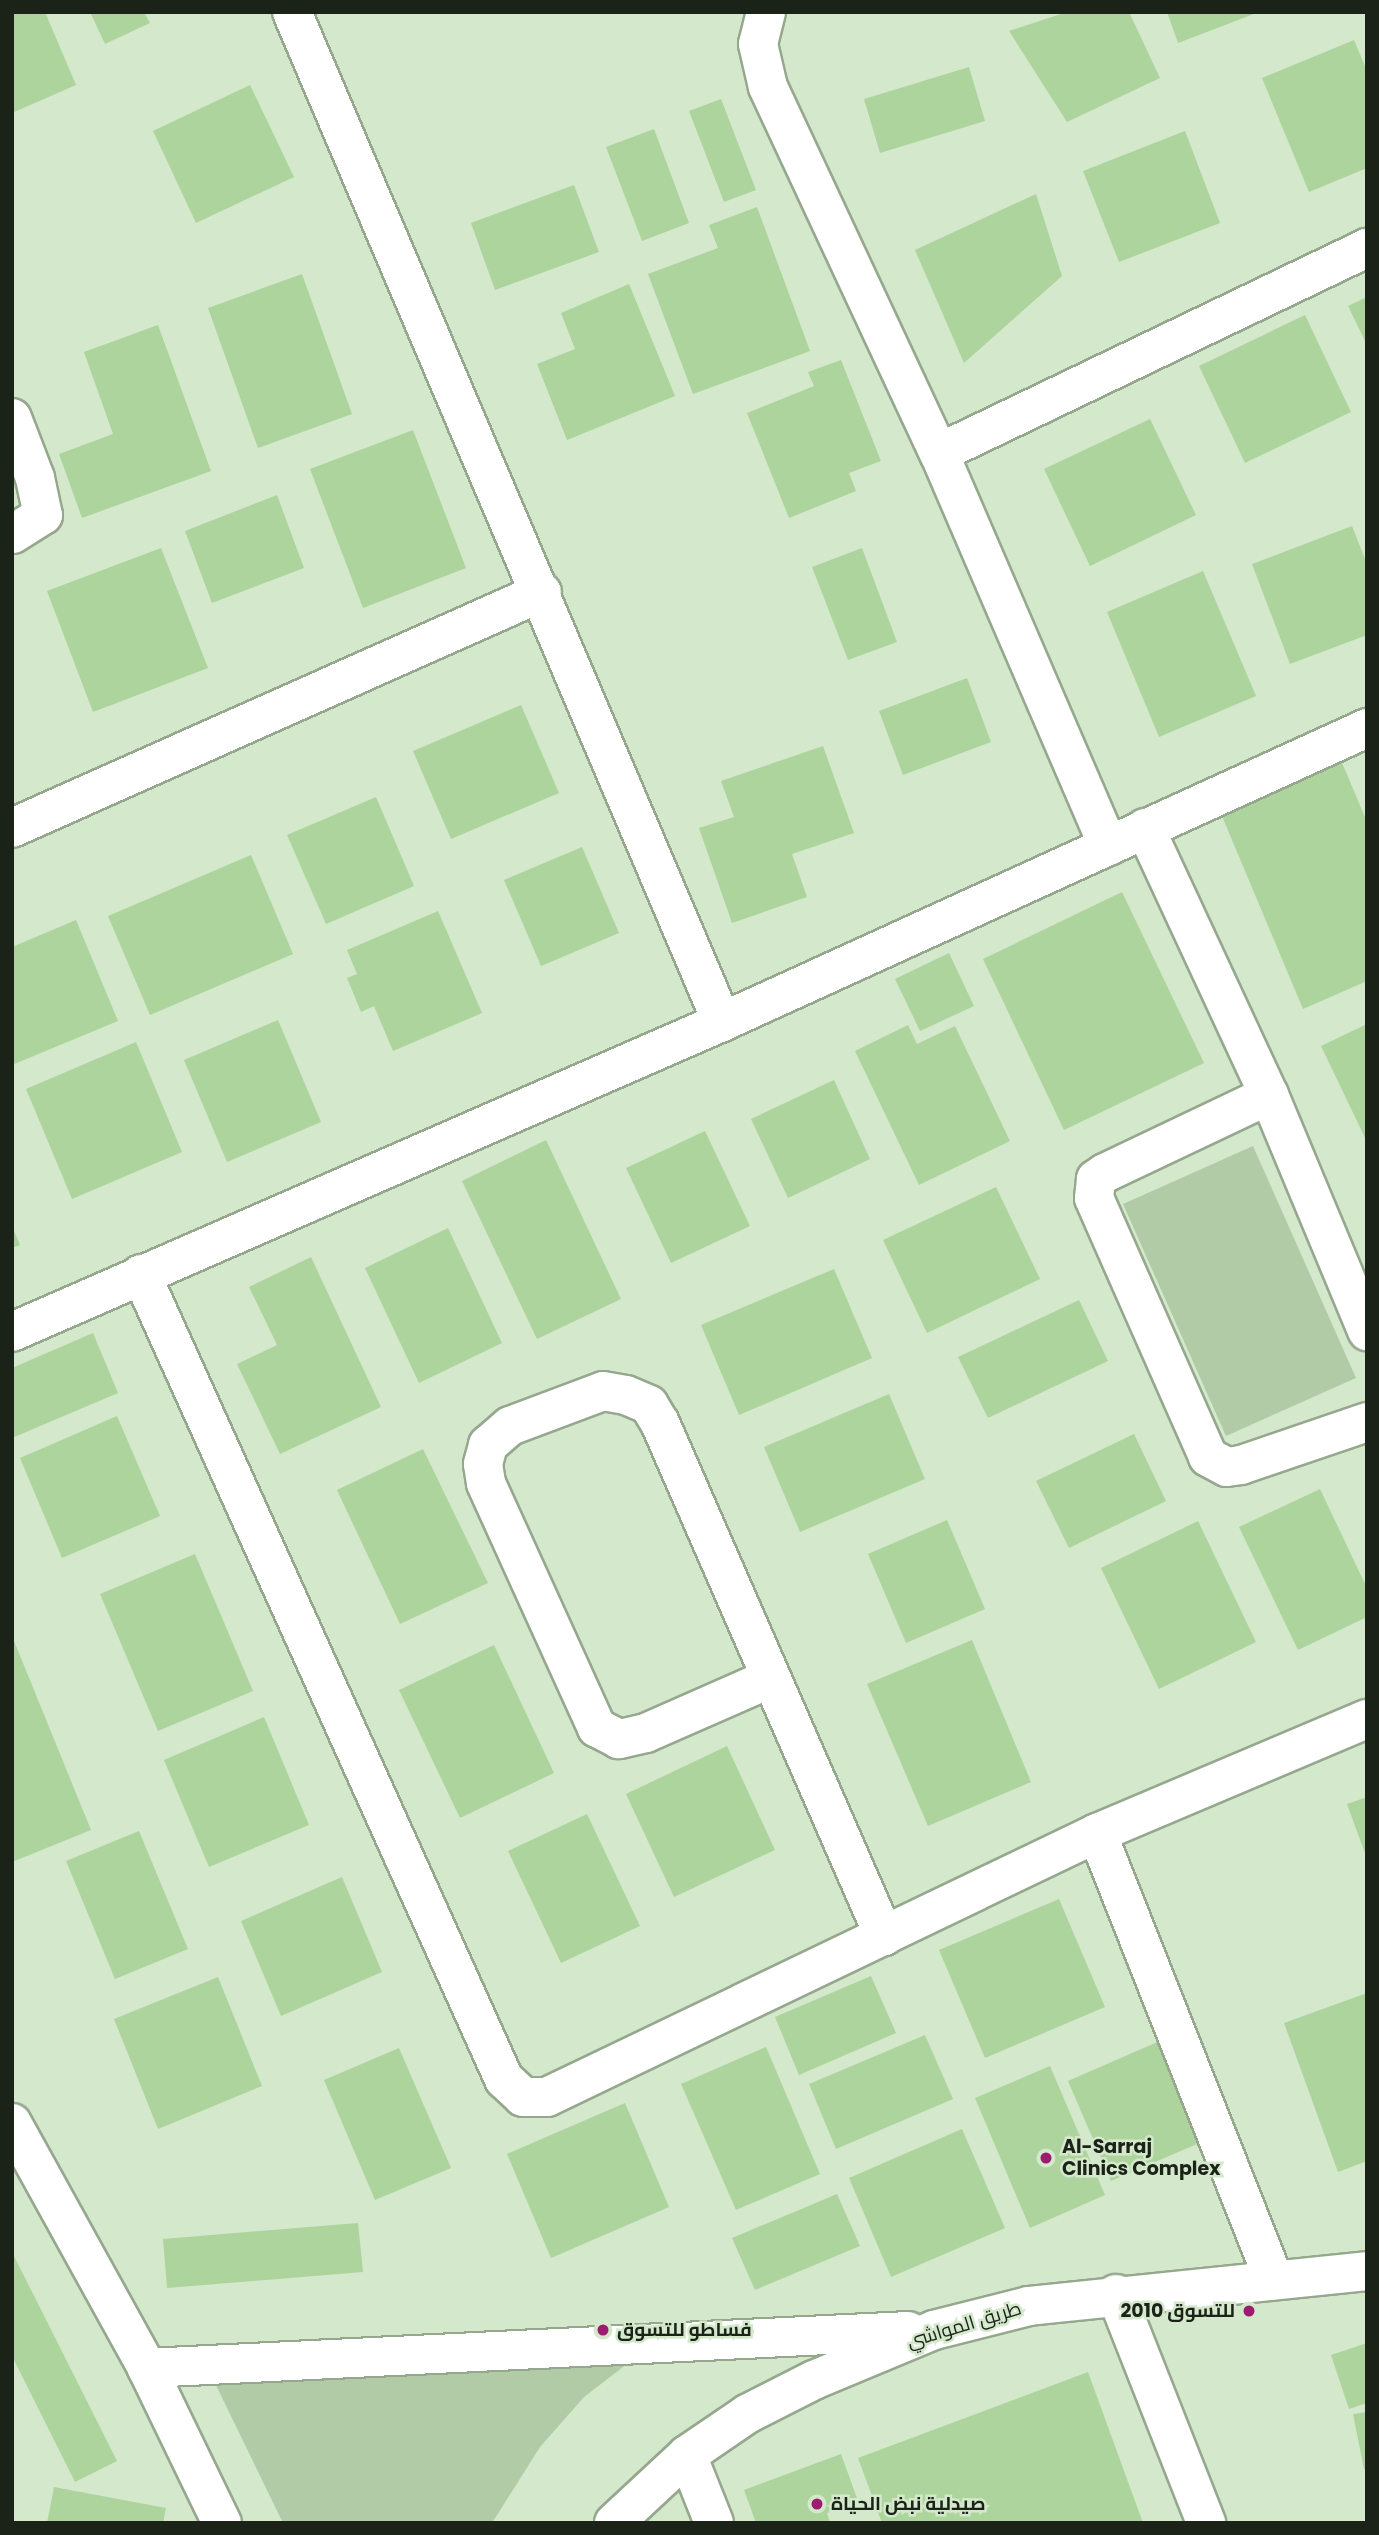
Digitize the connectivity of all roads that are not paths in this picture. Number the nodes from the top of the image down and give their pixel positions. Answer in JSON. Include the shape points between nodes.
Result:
{"nodes":[{"id":1,"x":292,"y":12,"type":"edge"},
{"id":2,"x":766,"y":12,"type":"edge"},
{"id":3,"x":1367,"y":248,"type":"edge"},
{"id":4,"x":12,"y":418,"type":"edge"},
{"id":5,"x":939,"y":453,"type":"junction"},
{"id":6,"x":12,"y":534,"type":"edge"},
{"id":7,"x":542,"y":592,"type":"junction"},
{"id":8,"x":1367,"y":728,"type":"edge"},
{"id":9,"x":12,"y":828,"type":"edge"},
{"id":10,"x":1145,"y":828,"type":"junction"},
{"id":11,"x":1108,"y":846,"type":"junction"},
{"id":12,"x":722,"y":1022,"type":"junction"},
{"id":13,"x":1269,"y":1095,"type":"junction"},
{"id":14,"x":141,"y":1274,"type":"junction"},
{"id":15,"x":1367,"y":1331,"type":"edge"},
{"id":16,"x":12,"y":1332,"type":"edge"},
{"id":17,"x":1367,"y":1422,"type":"edge"},
{"id":18,"x":771,"y":1678,"type":"junction"},
{"id":19,"x":1367,"y":1719,"type":"edge"},
{"id":20,"x":1097,"y":1833,"type":"junction"},
{"id":21,"x":884,"y":1936,"type":"junction"},
{"id":22,"x":12,"y":2123,"type":"edge"},
{"id":23,"x":1367,"y":2272,"type":"edge"},
{"id":24,"x":1274,"y":2280,"type":"junction"},
{"id":25,"x":1116,"y":2294,"type":"junction"},
{"id":26,"x":934,"y":2330,"type":"junction"},
{"id":27,"x":146,"y":2368,"type":"junction"},
{"id":28,"x":687,"y":2455,"type":"junction"},
{"id":29,"x":223,"y":2516,"type":"edge"},
{"id":30,"x":614,"y":2523,"type":"edge"},
{"id":31,"x":715,"y":2523,"type":"edge"},
{"id":32,"x":1206,"y":2523,"type":"edge"}],
"edges":[{"from":1,"to":7,"type":"street"},
{"from":2,"to":5,"type":"street","via":[[758,44],[768,87]]},
{"from":3,"to":5,"type":"street"},
{"from":4,"to":6,"type":"street","via":[[39,489],[43,515]]},
{"from":5,"to":11,"type":"street"},
{"from":7,"to":9,"type":"street"},
{"from":7,"to":12,"type":"street"},
{"from":8,"to":10,"type":"street"},
{"from":10,"to":11,"type":"street"},
{"from":10,"to":13,"type":"street"},
{"from":11,"to":12,"type":"street"},
{"from":12,"to":14,"type":"street"},
{"from":13,"to":15,"type":"street"},
{"from":13,"to":17,"type":"street","via":[[1105,1173],[1096,1179],[1094,1198],[1208,1457],[1227,1467],[1241,1465]]},
{"from":14,"to":16,"type":"street"},
{"from":14,"to":21,"type":"street","via":[[498,2068],[523,2097],[547,2096]]},
{"from":18,"to":18,"type":"street","via":[[649,1405],[603,1391],[510,1426],[488,1445],[483,1464],[486,1483],[597,1728],[619,1740],[646,1733]]},
{"from":18,"to":21,"type":"street"},
{"from":19,"to":20,"type":"street"},
{"from":20,"to":21,"type":"street"},
{"from":20,"to":24,"type":"street"},
{"from":22,"to":27,"type":"street"},
{"from":23,"to":24,"type":"street","name":"طريق المواشي"},
{"from":24,"to":25,"type":"street","name":"طريق المواشي"},
{"from":25,"to":26,"type":"street","name":"طريق المواشي","via":[[1028,2306]]},
{"from":25,"to":32,"type":"street"},
{"from":26,"to":27,"type":"street"},
{"from":26,"to":28,"type":"street","name":"طريق المواشي","via":[[814,2380],[747,2414]]},
{"from":27,"to":29,"type":"street"},
{"from":28,"to":30,"type":"street","name":"طريق المواشي"},
{"from":28,"to":31,"type":"street"}]}
